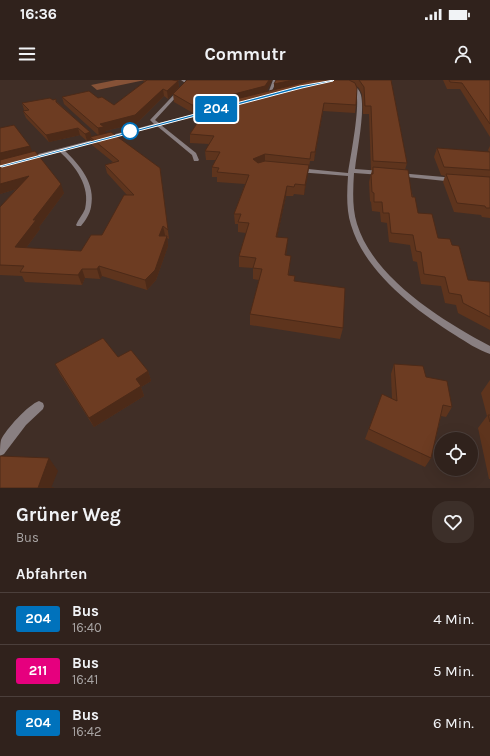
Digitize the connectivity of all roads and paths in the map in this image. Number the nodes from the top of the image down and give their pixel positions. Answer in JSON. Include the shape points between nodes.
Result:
{"nodes":[{"id":1,"x":183,"y":80,"type":"edge"},
{"id":2,"x":275,"y":80,"type":"edge"},
{"id":3,"x":341,"y":80,"type":"edge"},
{"id":4,"x":274,"y":94,"type":"edge"},
{"id":5,"x":268,"y":96,"type":"junction"},
{"id":6,"x":260,"y":97,"type":"edge"},
{"id":7,"x":216,"y":109,"type":"edge"},
{"id":8,"x":156,"y":125,"type":"junction"},
{"id":9,"x":92,"y":135,"type":"edge"},
{"id":10,"x":98,"y":140,"type":"junction"},
{"id":11,"x":61,"y":150,"type":"junction"},
{"id":12,"x":23,"y":160,"type":"edge"},
{"id":13,"x":196,"y":160,"type":"dead end"},
{"id":14,"x":289,"y":169,"type":"edge"},
{"id":15,"x":352,"y":173,"type":"junction"},
{"id":16,"x":459,"y":180,"type":"edge"},
{"id":17,"x":79,"y":225,"type":"dead end"},
{"id":18,"x":490,"y":350,"type":"edge"},
{"id":19,"x":39,"y":406,"type":"dead end"},
{"id":20,"x":0,"y":450,"type":"edge"}],
"edges":[{"from":1,"to":8,"type":"street","via":[[186,83],[152,120]]},
{"from":2,"to":5,"type":"street"},
{"from":3,"to":15,"type":"street","via":[[356,88],[359,94]]},
{"from":4,"to":5,"type":"street"},
{"from":5,"to":6,"type":"street"},
{"from":7,"to":8,"type":"street"},
{"from":8,"to":10,"type":"street"},
{"from":8,"to":13,"type":"street","via":[[194,154]]},
{"from":9,"to":10,"type":"street"},
{"from":10,"to":11,"type":"street"},
{"from":11,"to":12,"type":"street"},
{"from":11,"to":17,"type":"street","via":[[78,168],[86,184],[88,209]]},
{"from":14,"to":15,"type":"street"},
{"from":15,"to":16,"type":"street"},
{"from":15,"to":18,"type":"street","via":[[350,200],[353,222],[362,246],[403,293],[438,320]]},
{"from":19,"to":20,"type":"street","via":[[22,421]]}]}
